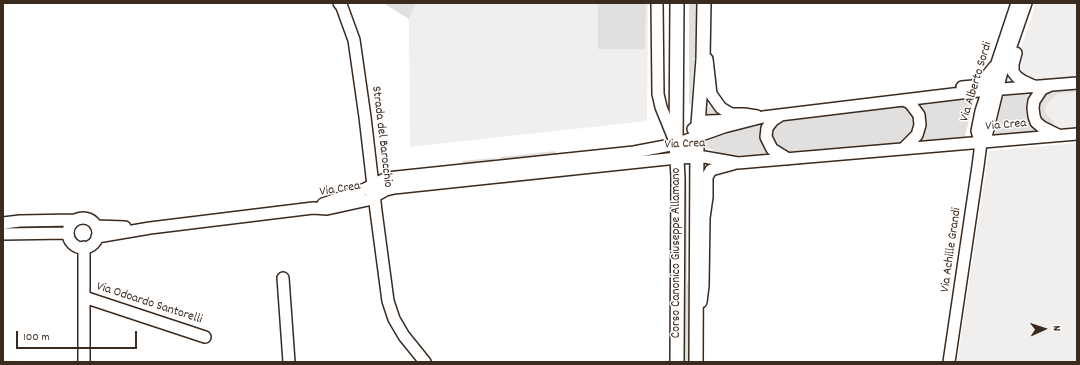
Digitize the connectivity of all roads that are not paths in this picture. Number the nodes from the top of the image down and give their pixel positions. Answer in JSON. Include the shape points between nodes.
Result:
{"nodes":[{"id":1,"x":339,"y":3,"type":"edge"},
{"id":2,"x":658,"y":3,"type":"edge"},
{"id":3,"x":677,"y":3,"type":"edge"},
{"id":4,"x":704,"y":3,"type":"edge"},
{"id":5,"x":1017,"y":3,"type":"edge"},
{"id":6,"x":1027,"y":3,"type":"edge"},
{"id":7,"x":704,"y":42,"type":"junction"},
{"id":8,"x":996,"y":64,"type":"junction"},
{"id":9,"x":1077,"y":84,"type":"edge"},
{"id":10,"x":1050,"y":86,"type":"junction"},
{"id":11,"x":1036,"y":87,"type":"junction"},
{"id":12,"x":993,"y":90,"type":"junction"},
{"id":13,"x":938,"y":96,"type":"junction"},
{"id":14,"x":903,"y":100,"type":"junction"},
{"id":15,"x":781,"y":115,"type":"junction"},
{"id":16,"x":763,"y":117,"type":"junction"},
{"id":17,"x":697,"y":131,"type":"junction"},
{"id":18,"x":1077,"y":134,"type":"edge"},
{"id":19,"x":1060,"y":136,"type":"junction"},
{"id":20,"x":981,"y":143,"type":"junction"},
{"id":21,"x":676,"y":144,"type":"junction"},
{"id":22,"x":903,"y":149,"type":"junction"},
{"id":23,"x":697,"y":157,"type":"junction"},
{"id":24,"x":677,"y":158,"type":"junction"},
{"id":25,"x":789,"y":159,"type":"junction"},
{"id":26,"x":738,"y":162,"type":"junction"},
{"id":27,"x":374,"y":185,"type":"junction"},
{"id":28,"x":375,"y":197,"type":"junction"},
{"id":29,"x":314,"y":208,"type":"junction"},
{"id":30,"x":75,"y":220,"type":"junction"},
{"id":31,"x":3,"y":224,"type":"edge"},
{"id":32,"x":97,"y":232,"type":"junction"},
{"id":33,"x":43,"y":233,"type":"junction"},
{"id":34,"x":68,"y":233,"type":"junction"},
{"id":35,"x":3,"y":234,"type":"edge"},
{"id":36,"x":84,"y":247,"type":"junction"},
{"id":37,"x":283,"y":278,"type":"dead end"},
{"id":38,"x":84,"y":297,"type":"junction"},
{"id":39,"x":696,"y":318,"type":"junction"},
{"id":40,"x":205,"y":337,"type":"dead end"},
{"id":41,"x":84,"y":362,"type":"edge"},
{"id":42,"x":289,"y":362,"type":"edge"},
{"id":43,"x":425,"y":362,"type":"edge"},
{"id":44,"x":677,"y":362,"type":"edge"},
{"id":45,"x":696,"y":362,"type":"edge"},
{"id":46,"x":949,"y":362,"type":"edge"}],
"edges":[{"from":1,"to":27,"type":"street","name":"Strada del Barocchio","via":[[354,40]]},
{"from":2,"to":21,"type":"street","name":"Corso Canonico Giuseppe Allamano","via":[[658,94]]},
{"from":3,"to":21,"type":"main road","name":"Corso Canonico Giuseppe Allamano"},
{"from":4,"to":7,"type":"main road","name":"Corso Canonico Giuseppe Allamano"},
{"from":5,"to":8,"type":"street","name":"Via Alberto Sordi"},
{"from":6,"to":11,"type":"street","name":"Via Alberto Sordi","via":[[1028,16],[1012,68],[1017,77]]},
{"from":6,"to":12,"type":"street","name":"Via Alberto Sordi"},
{"from":7,"to":16,"type":"street","via":[[709,85],[714,101],[731,114]]},
{"from":7,"to":17,"type":"main road","name":"Corso Canonico Giuseppe Allamano"},
{"from":8,"to":12,"type":"street","name":"Via Alberto Sordi"},
{"from":8,"to":13,"type":"street","name":"Via Crea","via":[[986,77],[973,86],[950,89]]},
{"from":9,"to":10,"type":"street","name":"Via Crea"},
{"from":10,"to":11,"type":"street","name":"Via Crea"},
{"from":10,"to":19,"type":"street","name":"Via Crea","via":[[1042,89],[1034,101],[1034,116],[1042,128]]},
{"from":11,"to":12,"type":"street","name":"Via Crea"},
{"from":12,"to":13,"type":"street","name":"Via Crea"},
{"from":12,"to":20,"type":"street","name":"Via Alberto Sordi","via":[[987,133]]},
{"from":13,"to":14,"type":"street","name":"Via Crea"},
{"from":14,"to":15,"type":"street","name":"Via Crea"},
{"from":14,"to":22,"type":"street","via":[[910,103],[919,115],[920,125],[917,135]]},
{"from":15,"to":16,"type":"street","name":"Via Crea"},
{"from":15,"to":25,"type":"street","via":[[767,128],[766,137],[772,149]]},
{"from":16,"to":17,"type":"street","name":"Via Crea","via":[[748,121],[707,121]]},
{"from":17,"to":21,"type":"street","name":"Via Crea"},
{"from":17,"to":23,"type":"main road","name":"Corso Canonico Giuseppe Allamano"},
{"from":18,"to":19,"type":"street","name":"Via Crea"},
{"from":19,"to":20,"type":"street","name":"Via Crea"},
{"from":20,"to":22,"type":"street","name":"Via Crea"},
{"from":20,"to":46,"type":"street","name":"Via Achille Grandi"},
{"from":21,"to":23,"type":"street","name":"Corso Canonico Giuseppe Allamano"},
{"from":21,"to":24,"type":"main road","name":"Corso Canonico Giuseppe Allamano"},
{"from":21,"to":27,"type":"street","name":"Via Crea","via":[[634,152],[387,178]]},
{"from":22,"to":25,"type":"street","name":"Via Crea"},
{"from":23,"to":24,"type":"street","name":"Via Crea"},
{"from":23,"to":26,"type":"street","name":"Via Crea"},
{"from":23,"to":39,"type":"main road","name":"Corso Canonico Giuseppe Allamano"},
{"from":24,"to":28,"type":"street","name":"Via Crea","via":[[394,188]]},
{"from":24,"to":44,"type":"main road","name":"Corso Canonico Giuseppe Allamano"},
{"from":25,"to":26,"type":"street","name":"Via Crea"},
{"from":26,"to":39,"type":"street","via":[[711,170],[707,177],[703,286]]},
{"from":27,"to":28,"type":"street","name":"Strada del Barocchio"},
{"from":27,"to":29,"type":"street","name":"Via Crea"},
{"from":28,"to":29,"type":"street","name":"Via Crea","via":[[355,204]]},
{"from":28,"to":43,"type":"street","name":"Strada del Barocchio","via":[[391,310],[404,336]]},
{"from":29,"to":32,"type":"street","name":"Via Crea"},
{"from":30,"to":31,"type":"street","via":[[20,221]]},
{"from":30,"to":32,"type":"street","via":[[89,219]]},
{"from":30,"to":34,"type":"street"},
{"from":31,"to":33,"type":"street"},
{"from":32,"to":36,"type":"street","via":[[92,244]]},
{"from":33,"to":34,"type":"street"},
{"from":33,"to":35,"type":"street"},
{"from":34,"to":36,"type":"street","via":[[75,245]]},
{"from":36,"to":38,"type":"street"},
{"from":37,"to":42,"type":"street"},
{"from":38,"to":40,"type":"street","name":"Via Odoardo Santorelli"},
{"from":38,"to":41,"type":"street"},
{"from":39,"to":45,"type":"main road","name":"Corso Canonico Giuseppe Allamano"}]}
